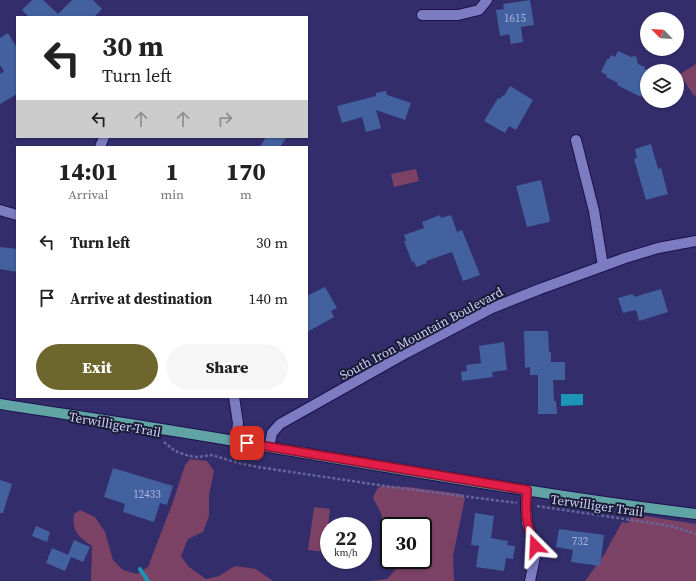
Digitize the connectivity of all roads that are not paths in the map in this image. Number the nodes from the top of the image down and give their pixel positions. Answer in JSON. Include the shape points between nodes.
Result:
{"nodes":[{"id":1,"x":487,"y":0,"type":"edge"},
{"id":2,"x":422,"y":15,"type":"dead end"},
{"id":3,"x":576,"y":140,"type":"dead end"},
{"id":4,"x":0,"y":210,"type":"edge"},
{"id":5,"x":16,"y":215,"type":"edge"},
{"id":6,"x":696,"y":241,"type":"edge"},
{"id":7,"x":603,"y":266,"type":"junction"},
{"id":8,"x":234,"y":398,"type":"edge"},
{"id":9,"x":0,"y":404,"type":"edge"},
{"id":10,"x":236,"y":441,"type":"junction"},
{"id":11,"x":269,"y":447,"type":"junction"},
{"id":12,"x":527,"y":490,"type":"junction"},
{"id":13,"x":696,"y":514,"type":"edge"},
{"id":14,"x":530,"y":581,"type":"edge"}],
"edges":[{"from":1,"to":2,"type":"street","via":[[479,10],[458,15]]},
{"from":3,"to":7,"type":"street","via":[[594,211]]},
{"from":4,"to":5,"type":"street"},
{"from":6,"to":7,"type":"street","name":"South Iron Mountain Boulevard","via":[[643,252]]},
{"from":7,"to":11,"type":"street","name":"South Iron Mountain Boulevard","via":[[492,308],[408,352],[280,424],[272,433]]},
{"from":8,"to":10,"type":"street","via":[[238,423]]},
{"from":9,"to":10,"type":"main road"},
{"from":10,"to":11,"type":"main road"},
{"from":11,"to":12,"type":"main road"},
{"from":12,"to":13,"type":"main road"},
{"from":12,"to":14,"type":"street","via":[[527,523],[536,552]]}]}
